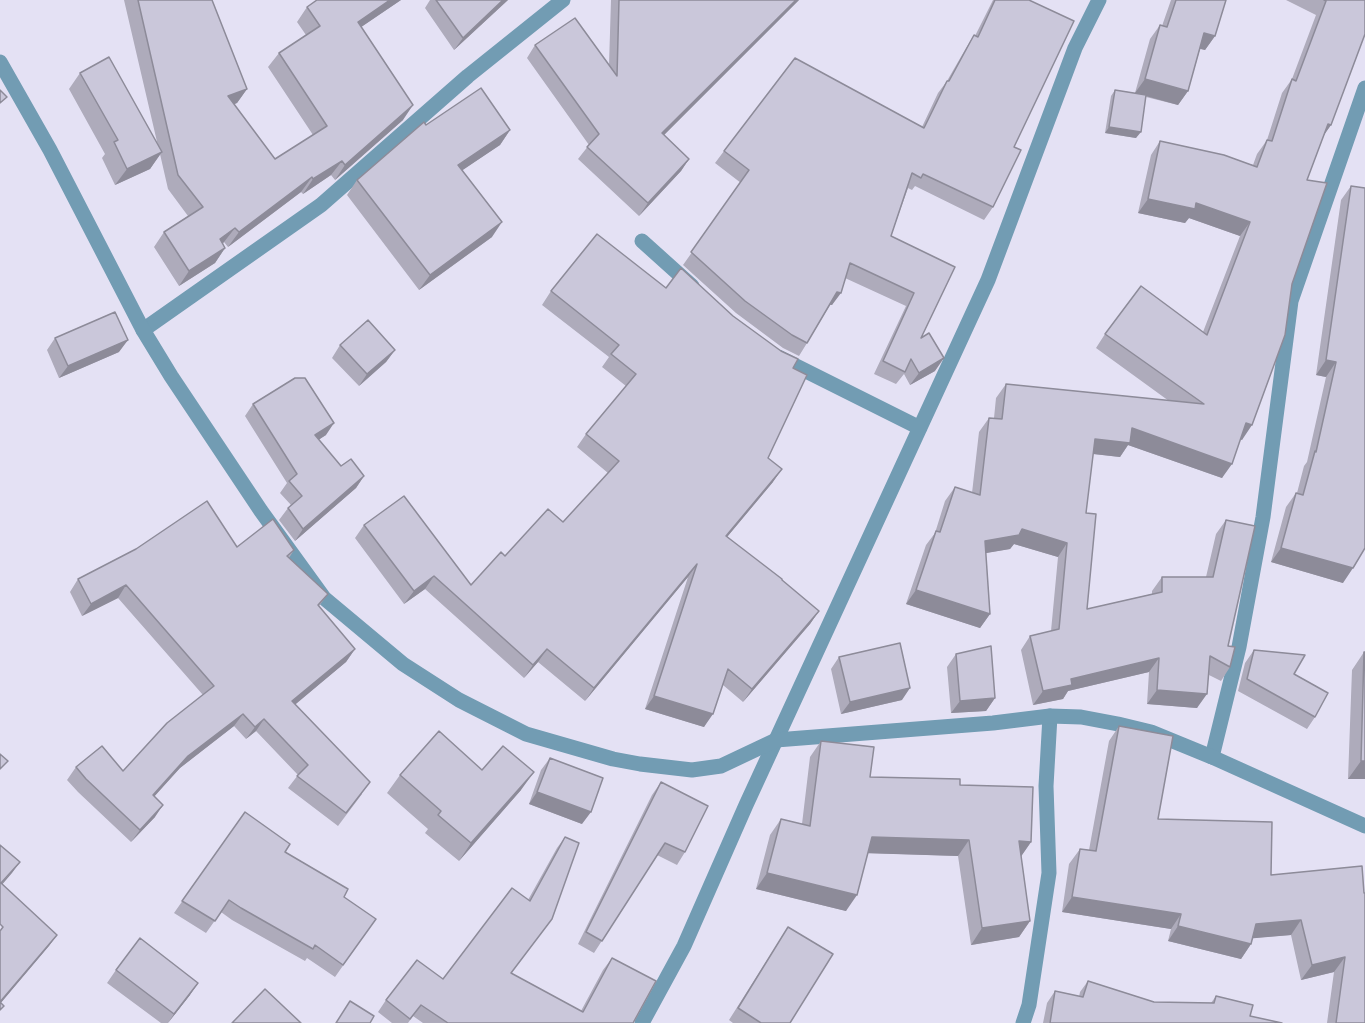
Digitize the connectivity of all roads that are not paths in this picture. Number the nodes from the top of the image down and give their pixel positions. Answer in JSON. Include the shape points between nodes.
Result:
{"nodes":[{"id":1,"x":563,"y":0,"type":"edge"},
{"id":2,"x":1099,"y":0,"type":"edge"},
{"id":3,"x":0,"y":62,"type":"edge"},
{"id":4,"x":1365,"y":88,"type":"edge"},
{"id":5,"x":642,"y":241,"type":"dead end"},
{"id":6,"x":705,"y":298,"type":"edge"},
{"id":7,"x":143,"y":330,"type":"junction"},
{"id":8,"x":768,"y":350,"type":"edge"},
{"id":9,"x":920,"y":428,"type":"junction"},
{"id":10,"x":1050,"y":717,"type":"junction"},
{"id":11,"x":776,"y":740,"type":"junction"},
{"id":12,"x":1212,"y":757,"type":"junction"},
{"id":13,"x":1365,"y":826,"type":"edge"},
{"id":14,"x":642,"y":1023,"type":"edge"},
{"id":15,"x":1023,"y":1023,"type":"edge"}],
"edges":[{"from":1,"to":7,"type":"street","via":[[468,76],[321,205]]},
{"from":2,"to":9,"type":"street","via":[[1075,48],[988,280]]},
{"from":3,"to":7,"type":"street"},
{"from":4,"to":12,"type":"street","via":[[1291,301],[1263,517],[1239,647]]},
{"from":5,"to":6,"type":"street"},
{"from":7,"to":11,"type":"street","via":[[261,511],[324,598],[403,664],[526,734],[613,759],[692,770],[721,766]]},
{"from":8,"to":9,"type":"street"},
{"from":9,"to":11,"type":"street"},
{"from":10,"to":11,"type":"street"},
{"from":10,"to":12,"type":"street","via":[[1081,717],[1140,729]]},
{"from":10,"to":15,"type":"street","via":[[1046,786],[1049,873]]},
{"from":11,"to":14,"type":"street","via":[[684,946]]},
{"from":12,"to":13,"type":"street"}]}
